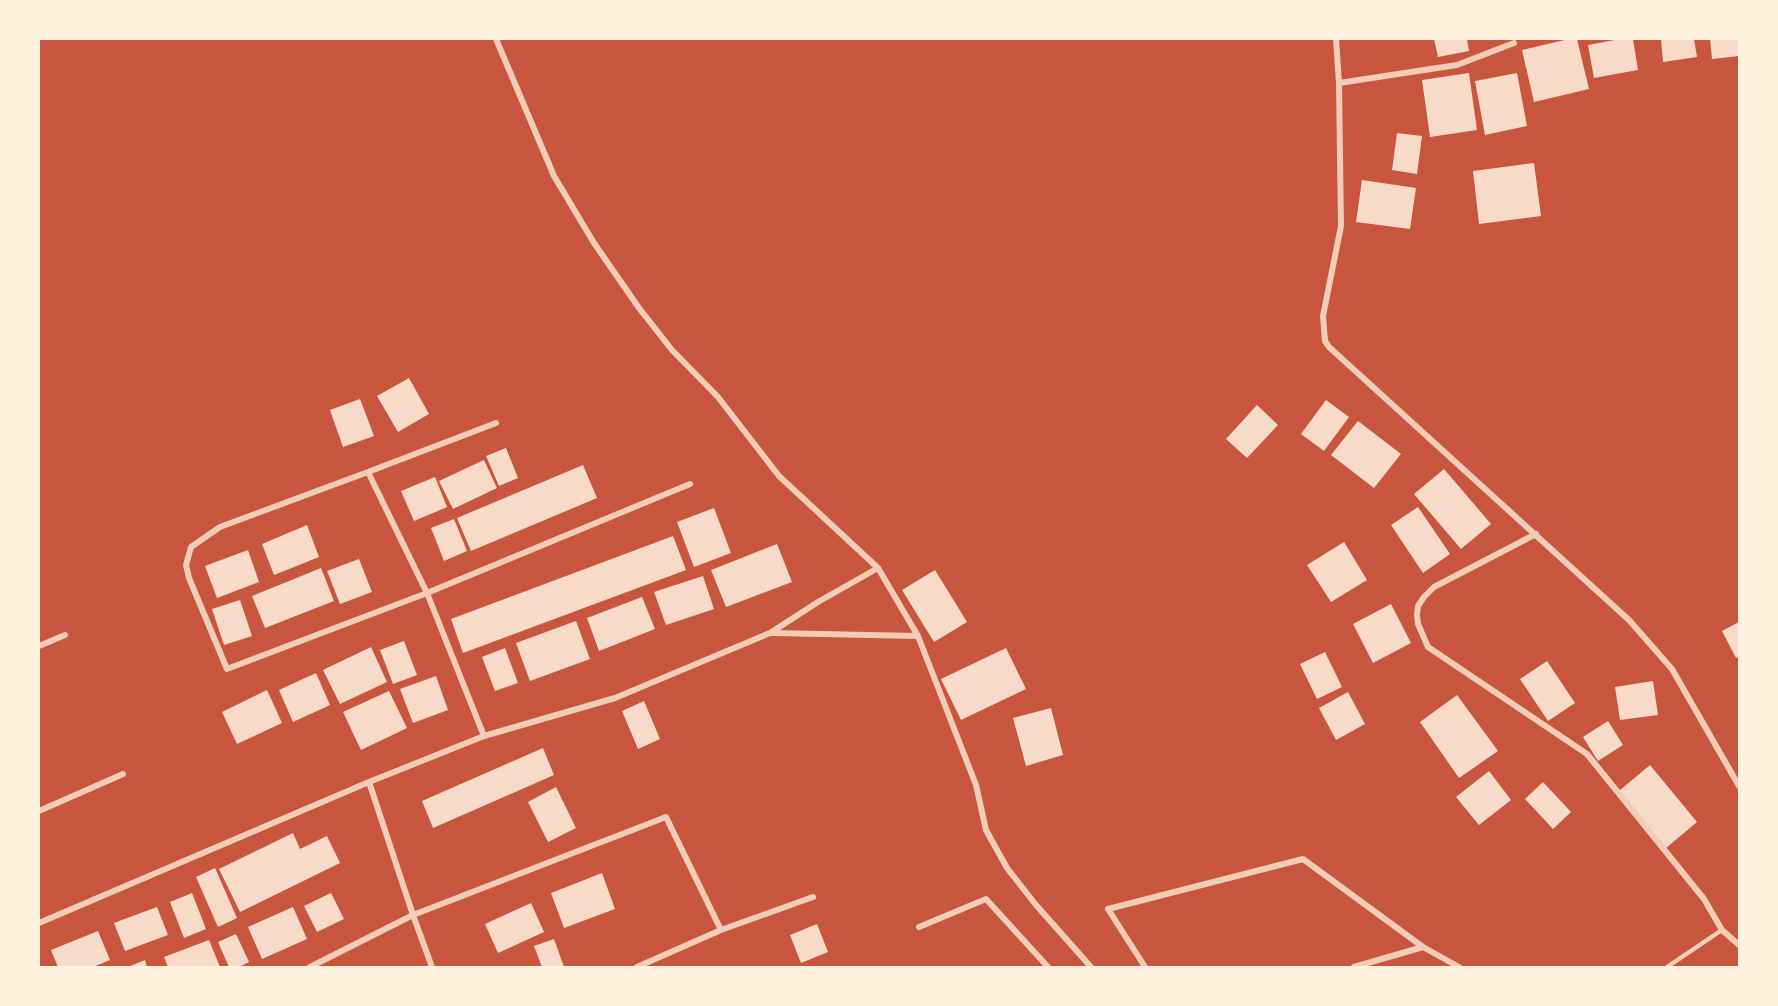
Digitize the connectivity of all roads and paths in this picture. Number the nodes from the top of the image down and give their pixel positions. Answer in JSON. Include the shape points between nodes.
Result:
{"nodes":[{"id":1,"x":496,"y":39,"type":"edge"},
{"id":2,"x":1336,"y":39,"type":"edge"},
{"id":3,"x":1514,"y":43,"type":"dead end"},
{"id":4,"x":1339,"y":82,"type":"junction"},
{"id":5,"x":496,"y":423,"type":"dead end"},
{"id":6,"x":368,"y":472,"type":"junction"},
{"id":7,"x":690,"y":484,"type":"dead end"},
{"id":8,"x":1536,"y":534,"type":"junction"},
{"id":9,"x":878,"y":568,"type":"junction"},
{"id":10,"x":427,"y":593,"type":"junction"},
{"id":11,"x":770,"y":633,"type":"junction"},
{"id":12,"x":65,"y":635,"type":"dead end"},
{"id":13,"x":918,"y":636,"type":"junction"},
{"id":14,"x":39,"y":646,"type":"edge"},
{"id":15,"x":484,"y":736,"type":"junction"},
{"id":16,"x":123,"y":774,"type":"dead end"},
{"id":17,"x":369,"y":782,"type":"junction"},
{"id":18,"x":1739,"y":786,"type":"edge"},
{"id":19,"x":39,"y":811,"type":"edge"},
{"id":20,"x":813,"y":897,"type":"dead end"},
{"id":21,"x":413,"y":915,"type":"junction"},
{"id":22,"x":39,"y":923,"type":"edge"},
{"id":23,"x":919,"y":927,"type":"dead end"},
{"id":24,"x":721,"y":930,"type":"junction"},
{"id":25,"x":1722,"y":930,"type":"junction"},
{"id":26,"x":1739,"y":945,"type":"edge"},
{"id":27,"x":1423,"y":947,"type":"junction"},
{"id":28,"x":310,"y":967,"type":"edge"},
{"id":29,"x":432,"y":967,"type":"edge"},
{"id":30,"x":636,"y":967,"type":"edge"},
{"id":31,"x":1048,"y":967,"type":"edge"},
{"id":32,"x":1091,"y":967,"type":"edge"},
{"id":33,"x":1145,"y":967,"type":"edge"},
{"id":34,"x":1354,"y":967,"type":"edge"},
{"id":35,"x":1459,"y":967,"type":"edge"},
{"id":36,"x":1667,"y":967,"type":"edge"}],
"edges":[{"from":1,"to":9,"type":"street","via":[[554,176],[639,308],[718,398],[779,476]]},
{"from":2,"to":4,"type":"street"},
{"from":3,"to":4,"type":"street","via":[[1457,65]]},
{"from":4,"to":8,"type":"street","via":[[1341,226],[1323,316],[1325,341]]},
{"from":5,"to":6,"type":"street"},
{"from":6,"to":10,"type":"street"},
{"from":6,"to":10,"type":"street","via":[[220,527],[191,547],[186,565],[189,578],[227,669]]},
{"from":7,"to":10,"type":"street"},
{"from":8,"to":18,"type":"street","via":[[1629,620],[1672,669]]},
{"from":8,"to":25,"type":"street","via":[[1434,587],[1424,597],[1417,615],[1428,647],[1587,754],[1704,899]]},
{"from":9,"to":11,"type":"street"},
{"from":9,"to":13,"type":"street"},
{"from":10,"to":15,"type":"street"},
{"from":11,"to":13,"type":"street"},
{"from":11,"to":15,"type":"street","via":[[615,698]]},
{"from":12,"to":14,"type":"street"},
{"from":13,"to":32,"type":"street","via":[[976,785],[986,830],[1007,868]]},
{"from":15,"to":17,"type":"street"},
{"from":16,"to":19,"type":"street"},
{"from":17,"to":21,"type":"street"},
{"from":17,"to":22,"type":"street"},
{"from":20,"to":24,"type":"street"},
{"from":21,"to":24,"type":"street","via":[[666,817]]},
{"from":21,"to":28,"type":"street"},
{"from":21,"to":29,"type":"street"},
{"from":23,"to":31,"type":"street","via":[[986,899]]},
{"from":24,"to":30,"type":"street"},
{"from":25,"to":26,"type":"street"},
{"from":25,"to":36,"type":"lane"},
{"from":27,"to":33,"type":"street","via":[[1303,859],[1108,909]]},
{"from":27,"to":34,"type":"street"},
{"from":27,"to":35,"type":"street"}]}
